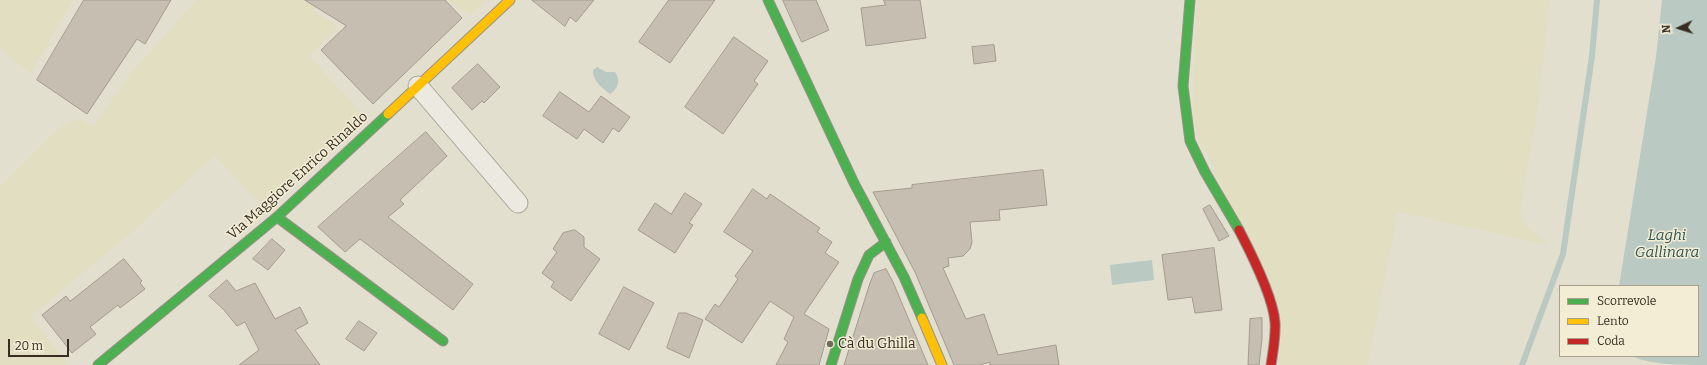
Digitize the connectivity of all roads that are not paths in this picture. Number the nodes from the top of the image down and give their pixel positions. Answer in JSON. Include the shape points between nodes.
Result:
{"nodes":[{"id":1,"x":510,"y":0,"type":"edge"},
{"id":2,"x":768,"y":0,"type":"edge"},
{"id":3,"x":1190,"y":0,"type":"edge"},
{"id":4,"x":418,"y":86,"type":"junction"},
{"id":5,"x":518,"y":203,"type":"dead end"},
{"id":6,"x":277,"y":217,"type":"junction"},
{"id":7,"x":886,"y":242,"type":"junction"},
{"id":8,"x":443,"y":341,"type":"dead end"},
{"id":9,"x":98,"y":365,"type":"edge"},
{"id":10,"x":831,"y":365,"type":"edge"},
{"id":11,"x":942,"y":365,"type":"edge"},
{"id":12,"x":1271,"y":365,"type":"edge"}],
"edges":[{"from":1,"to":4,"type":"street","name":"Via Maggiore Enrico Rinaldo"},
{"from":2,"to":7,"type":"street","via":[[854,183]]},
{"from":3,"to":12,"type":"street","via":[[1183,86],[1190,141],[1240,231],[1269,296],[1275,321]]},
{"from":4,"to":5,"type":"street"},
{"from":4,"to":6,"type":"street","name":"Via Maggiore Enrico Rinaldo"},
{"from":6,"to":8,"type":"street"},
{"from":6,"to":9,"type":"street","name":"Via Maggiore Enrico Rinaldo"},
{"from":7,"to":10,"type":"street","via":[[869,255],[858,279]]},
{"from":7,"to":11,"type":"street"}]}
